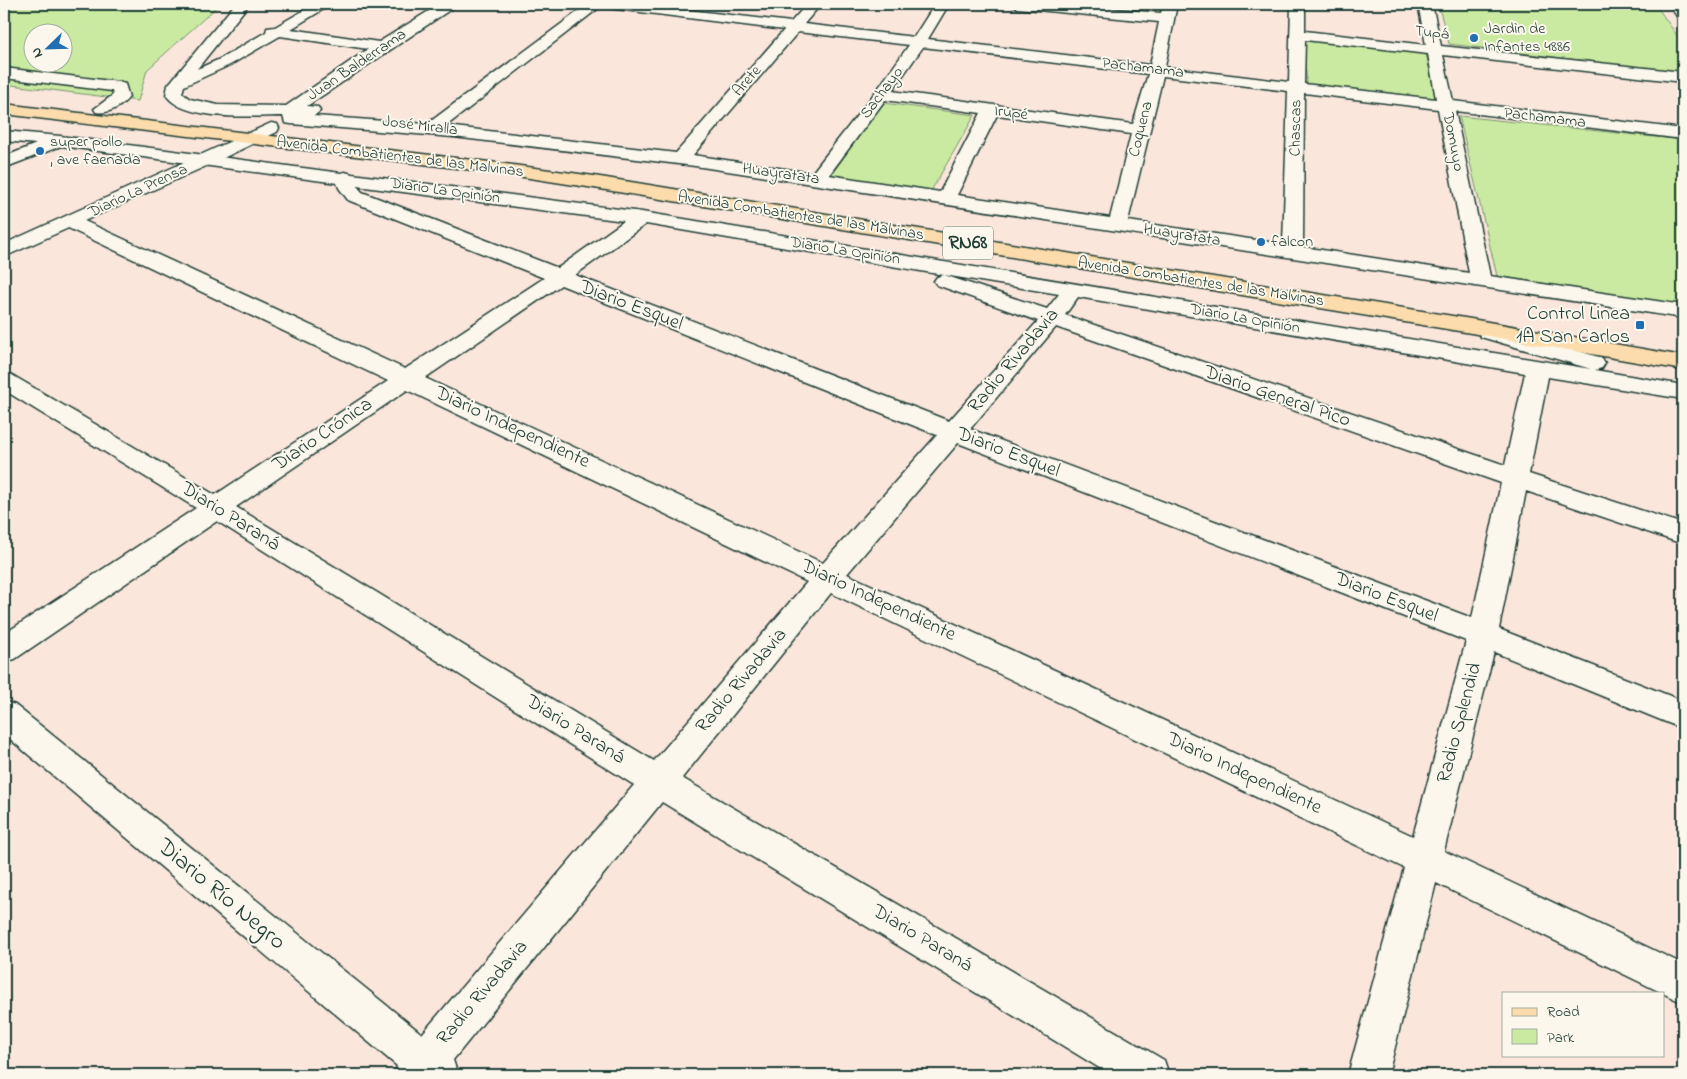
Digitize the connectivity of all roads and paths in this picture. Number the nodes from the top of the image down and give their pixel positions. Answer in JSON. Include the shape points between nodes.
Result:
{"nodes":[{"id":1,"x":242,"y":4,"type":"edge"},
{"id":2,"x":325,"y":4,"type":"edge"},
{"id":3,"x":449,"y":4,"type":"edge"},
{"id":4,"x":596,"y":4,"type":"edge"},
{"id":5,"x":603,"y":4,"type":"edge"},
{"id":6,"x":814,"y":4,"type":"edge"},
{"id":7,"x":942,"y":4,"type":"edge"},
{"id":8,"x":1017,"y":4,"type":"edge"},
{"id":9,"x":1298,"y":4,"type":"edge"},
{"id":10,"x":1425,"y":4,"type":"edge"},
{"id":11,"x":1676,"y":4,"type":"edge"},
{"id":12,"x":1044,"y":5,"type":"edge"},
{"id":13,"x":1169,"y":11,"type":"edge"},
{"id":14,"x":1683,"y":15,"type":"edge"},
{"id":15,"x":225,"y":24,"type":"junction"},
{"id":16,"x":793,"y":26,"type":"junction"},
{"id":17,"x":278,"y":32,"type":"junction"},
{"id":18,"x":1297,"y":36,"type":"junction"},
{"id":19,"x":921,"y":41,"type":"junction"},
{"id":20,"x":382,"y":47,"type":"junction"},
{"id":21,"x":1434,"y":51,"type":"junction"},
{"id":22,"x":1157,"y":69,"type":"junction"},
{"id":23,"x":4,"y":73,"type":"edge"},
{"id":24,"x":1683,"y":77,"type":"edge"},
{"id":25,"x":176,"y":85,"type":"junction"},
{"id":26,"x":1297,"y":88,"type":"junction"},
{"id":27,"x":882,"y":95,"type":"junction"},
{"id":28,"x":4,"y":98,"type":"edge"},
{"id":29,"x":1446,"y":107,"type":"junction"},
{"id":30,"x":4,"y":109,"type":"edge"},
{"id":31,"x":102,"y":109,"type":"junction"},
{"id":32,"x":991,"y":110,"type":"junction"},
{"id":33,"x":292,"y":114,"type":"junction"},
{"id":34,"x":271,"y":128,"type":"junction"},
{"id":35,"x":431,"y":129,"type":"junction"},
{"id":36,"x":1140,"y":130,"type":"junction"},
{"id":37,"x":1683,"y":134,"type":"edge"},
{"id":38,"x":8,"y":135,"type":"edge"},
{"id":39,"x":250,"y":138,"type":"junction"},
{"id":40,"x":60,"y":140,"type":"junction"},
{"id":41,"x":207,"y":159,"type":"junction"},
{"id":42,"x":680,"y":159,"type":"junction"},
{"id":43,"x":4,"y":163,"type":"edge"},
{"id":44,"x":345,"y":177,"type":"junction"},
{"id":45,"x":816,"y":179,"type":"junction"},
{"id":46,"x":946,"y":198,"type":"junction"},
{"id":47,"x":642,"y":218,"type":"junction"},
{"id":48,"x":71,"y":222,"type":"junction"},
{"id":49,"x":1118,"y":224,"type":"junction"},
{"id":50,"x":4,"y":251,"type":"edge"},
{"id":51,"x":1293,"y":253,"type":"junction"},
{"id":52,"x":872,"y":256,"type":"junction"},
{"id":53,"x":559,"y":277,"type":"junction"},
{"id":54,"x":1481,"y":281,"type":"junction"},
{"id":55,"x":1073,"y":290,"type":"junction"},
{"id":56,"x":1683,"y":312,"type":"edge"},
{"id":57,"x":1051,"y":319,"type":"junction"},
{"id":58,"x":1471,"y":326,"type":"junction"},
{"id":59,"x":1683,"y":349,"type":"edge"},
{"id":60,"x":1683,"y":363,"type":"edge"},
{"id":61,"x":1538,"y":368,"type":"junction"},
{"id":62,"x":406,"y":379,"type":"junction"},
{"id":63,"x":4,"y":380,"type":"edge"},
{"id":64,"x":1682,"y":392,"type":"edge"},
{"id":65,"x":953,"y":432,"type":"junction"},
{"id":66,"x":1516,"y":479,"type":"junction"},
{"id":67,"x":215,"y":507,"type":"junction"},
{"id":68,"x":1683,"y":534,"type":"edge"},
{"id":69,"x":828,"y":577,"type":"junction"},
{"id":70,"x":1483,"y":635,"type":"junction"},
{"id":71,"x":4,"y":650,"type":"edge"},
{"id":72,"x":1683,"y":714,"type":"edge"},
{"id":73,"x":4,"y":715,"type":"edge"},
{"id":74,"x":659,"y":782,"type":"junction"},
{"id":75,"x":1424,"y":859,"type":"junction"},
{"id":76,"x":1683,"y":984,"type":"edge"},
{"id":77,"x":426,"y":1071,"type":"edge"},
{"id":78,"x":1149,"y":1075,"type":"edge"},
{"id":79,"x":1368,"y":1075,"type":"edge"}],
"edges":[{"from":1,"to":15,"type":"street"},
{"from":2,"to":17,"type":"street"},
{"from":3,"to":20,"type":"street","name":"Juan Balderrama"},
{"from":4,"to":35,"type":"street"},
{"from":5,"to":16,"type":"street","name":"Pachamama"},
{"from":6,"to":16,"type":"street","name":"Arete"},
{"from":7,"to":19,"type":"street","name":"Sachayo"},
{"from":8,"to":12,"type":"street"},
{"from":9,"to":18,"type":"street","name":"Chascas"},
{"from":10,"to":21,"type":"street","name":"Domuyo"},
{"from":11,"to":14,"type":"street"},
{"from":12,"to":13,"type":"street"},
{"from":13,"to":22,"type":"street","name":"Coquena"},
{"from":15,"to":17,"type":"street"},
{"from":15,"to":25,"type":"street"},
{"from":16,"to":19,"type":"street","name":"Pachamama"},
{"from":16,"to":42,"type":"street","name":"Arete"},
{"from":17,"to":20,"type":"street"},
{"from":17,"to":25,"type":"street"},
{"from":18,"to":21,"type":"street","name":"Tupá"},
{"from":18,"to":26,"type":"street","name":"Chascas"},
{"from":19,"to":22,"type":"street","name":"Pachamama"},
{"from":19,"to":27,"type":"street","name":"Sachayo"},
{"from":20,"to":33,"type":"street","name":"Juan Balderrama"},
{"from":21,"to":24,"type":"street","name":"Tupá"},
{"from":21,"to":29,"type":"street","name":"Domuyo"},
{"from":22,"to":26,"type":"street","name":"Pachamama"},
{"from":22,"to":36,"type":"street","name":"Coquena"},
{"from":23,"to":31,"type":"street","via":[[120,87],[121,97]]},
{"from":25,"to":33,"type":"street","via":[[174,95],[179,100],[198,107]]},
{"from":26,"to":29,"type":"street","name":"Pachamama"},
{"from":26,"to":51,"type":"street","name":"Chascas"},
{"from":27,"to":32,"type":"street","name":"Irupé"},
{"from":27,"to":45,"type":"street","name":"Sachayo"},
{"from":28,"to":31,"type":"main road","name":"Avenida Combatientes de las Malvinas","number":"RN68"},
{"from":29,"to":37,"type":"street","name":"Pachamama"},
{"from":29,"to":54,"type":"street","name":"Domuyo"},
{"from":30,"to":39,"type":"main road","name":"Avenida Combatientes de las Malvinas","number":"RN68"},
{"from":31,"to":34,"type":"main road","name":"Avenida Combatientes de las Malvinas","number":"RN68"},
{"from":32,"to":36,"type":"street","name":"Irupé"},
{"from":32,"to":46,"type":"street"},
{"from":33,"to":34,"type":"street","name":"Juan Balderrama"},
{"from":33,"to":35,"type":"street","name":"José Miralla"},
{"from":34,"to":39,"type":"street","name":"Diario La Prensa"},
{"from":34,"to":59,"type":"main road","name":"Avenida Combatientes de las Malvinas","number":"RN68","via":[[632,174]]},
{"from":35,"to":42,"type":"street","name":"José Miralla"},
{"from":36,"to":49,"type":"street","name":"Coquena"},
{"from":38,"to":40,"type":"street","name":"Diario La Opinión"},
{"from":39,"to":41,"type":"street","name":"Diario La Prensa"},
{"from":39,"to":58,"type":"main road","name":"Avenida Combatientes de las Malvinas","number":"RN68","via":[[594,182]]},
{"from":40,"to":41,"type":"street","name":"Diario La Opinión"},
{"from":40,"to":43,"type":"street"},
{"from":41,"to":44,"type":"street","name":"Diario La Opinión"},
{"from":41,"to":48,"type":"street","name":"Diario La Prensa"},
{"from":42,"to":45,"type":"street","name":"Huayratata"},
{"from":44,"to":47,"type":"street","name":"Diario La Opinión"},
{"from":44,"to":53,"type":"street","name":"Diario Esquel","via":[[355,196]]},
{"from":45,"to":46,"type":"street","name":"Huayratata"},
{"from":46,"to":49,"type":"street","name":"Huayratata"},
{"from":47,"to":52,"type":"street","name":"Diario La Opinión"},
{"from":47,"to":53,"type":"street","name":"Diario Crónica"},
{"from":48,"to":50,"type":"street","name":"Diario La Prensa"},
{"from":48,"to":62,"type":"street","name":"Diario Independiente"},
{"from":49,"to":51,"type":"street","name":"Huayratata"},
{"from":51,"to":54,"type":"street","name":"Huayratata"},
{"from":52,"to":55,"type":"street","name":"Diario La Opinión"},
{"from":52,"to":57,"type":"street","name":"Diario General Pico"},
{"from":53,"to":62,"type":"street","name":"Diario Crónica"},
{"from":53,"to":65,"type":"street","name":"Diario Esquel"},
{"from":54,"to":56,"type":"street","name":"Huayratata"},
{"from":55,"to":57,"type":"street","name":"Radio Rivadavia"},
{"from":55,"to":61,"type":"street","name":"Diario La Opinión"},
{"from":57,"to":65,"type":"street","name":"Radio Rivadavia"},
{"from":57,"to":66,"type":"street","name":"Diario General Pico"},
{"from":58,"to":60,"type":"main road","name":"Avenida Combatientes de las Malvinas","number":"RN68"},
{"from":58,"to":64,"type":"street"},
{"from":61,"to":64,"type":"street","name":"Diario La Opinión"},
{"from":61,"to":66,"type":"street","name":"Radio Splendid"},
{"from":62,"to":67,"type":"street","name":"Diario Crónica"},
{"from":62,"to":69,"type":"street","name":"Diario Independiente"},
{"from":63,"to":67,"type":"street","name":"Diario Paraná"},
{"from":65,"to":69,"type":"street","name":"Radio Rivadavia"},
{"from":65,"to":70,"type":"street","name":"Diario Esquel"},
{"from":66,"to":68,"type":"street","name":"Diario General Pico"},
{"from":66,"to":70,"type":"street","name":"Radio Splendid"},
{"from":67,"to":71,"type":"street","name":"Diario Crónica"},
{"from":67,"to":74,"type":"street","name":"Diario Paraná"},
{"from":69,"to":74,"type":"street","name":"Radio Rivadavia"},
{"from":69,"to":75,"type":"street","name":"Diario Independiente"},
{"from":70,"to":72,"type":"street","name":"Diario Esquel"},
{"from":70,"to":75,"type":"street","name":"Radio Splendid"},
{"from":73,"to":77,"type":"street","name":"Diario Río Negro"},
{"from":74,"to":77,"type":"street","name":"Radio Rivadavia"},
{"from":74,"to":78,"type":"street","name":"Diario Paraná"},
{"from":75,"to":76,"type":"street","name":"Diario Independiente"},
{"from":75,"to":79,"type":"street","name":"Radio Splendid"}]}
